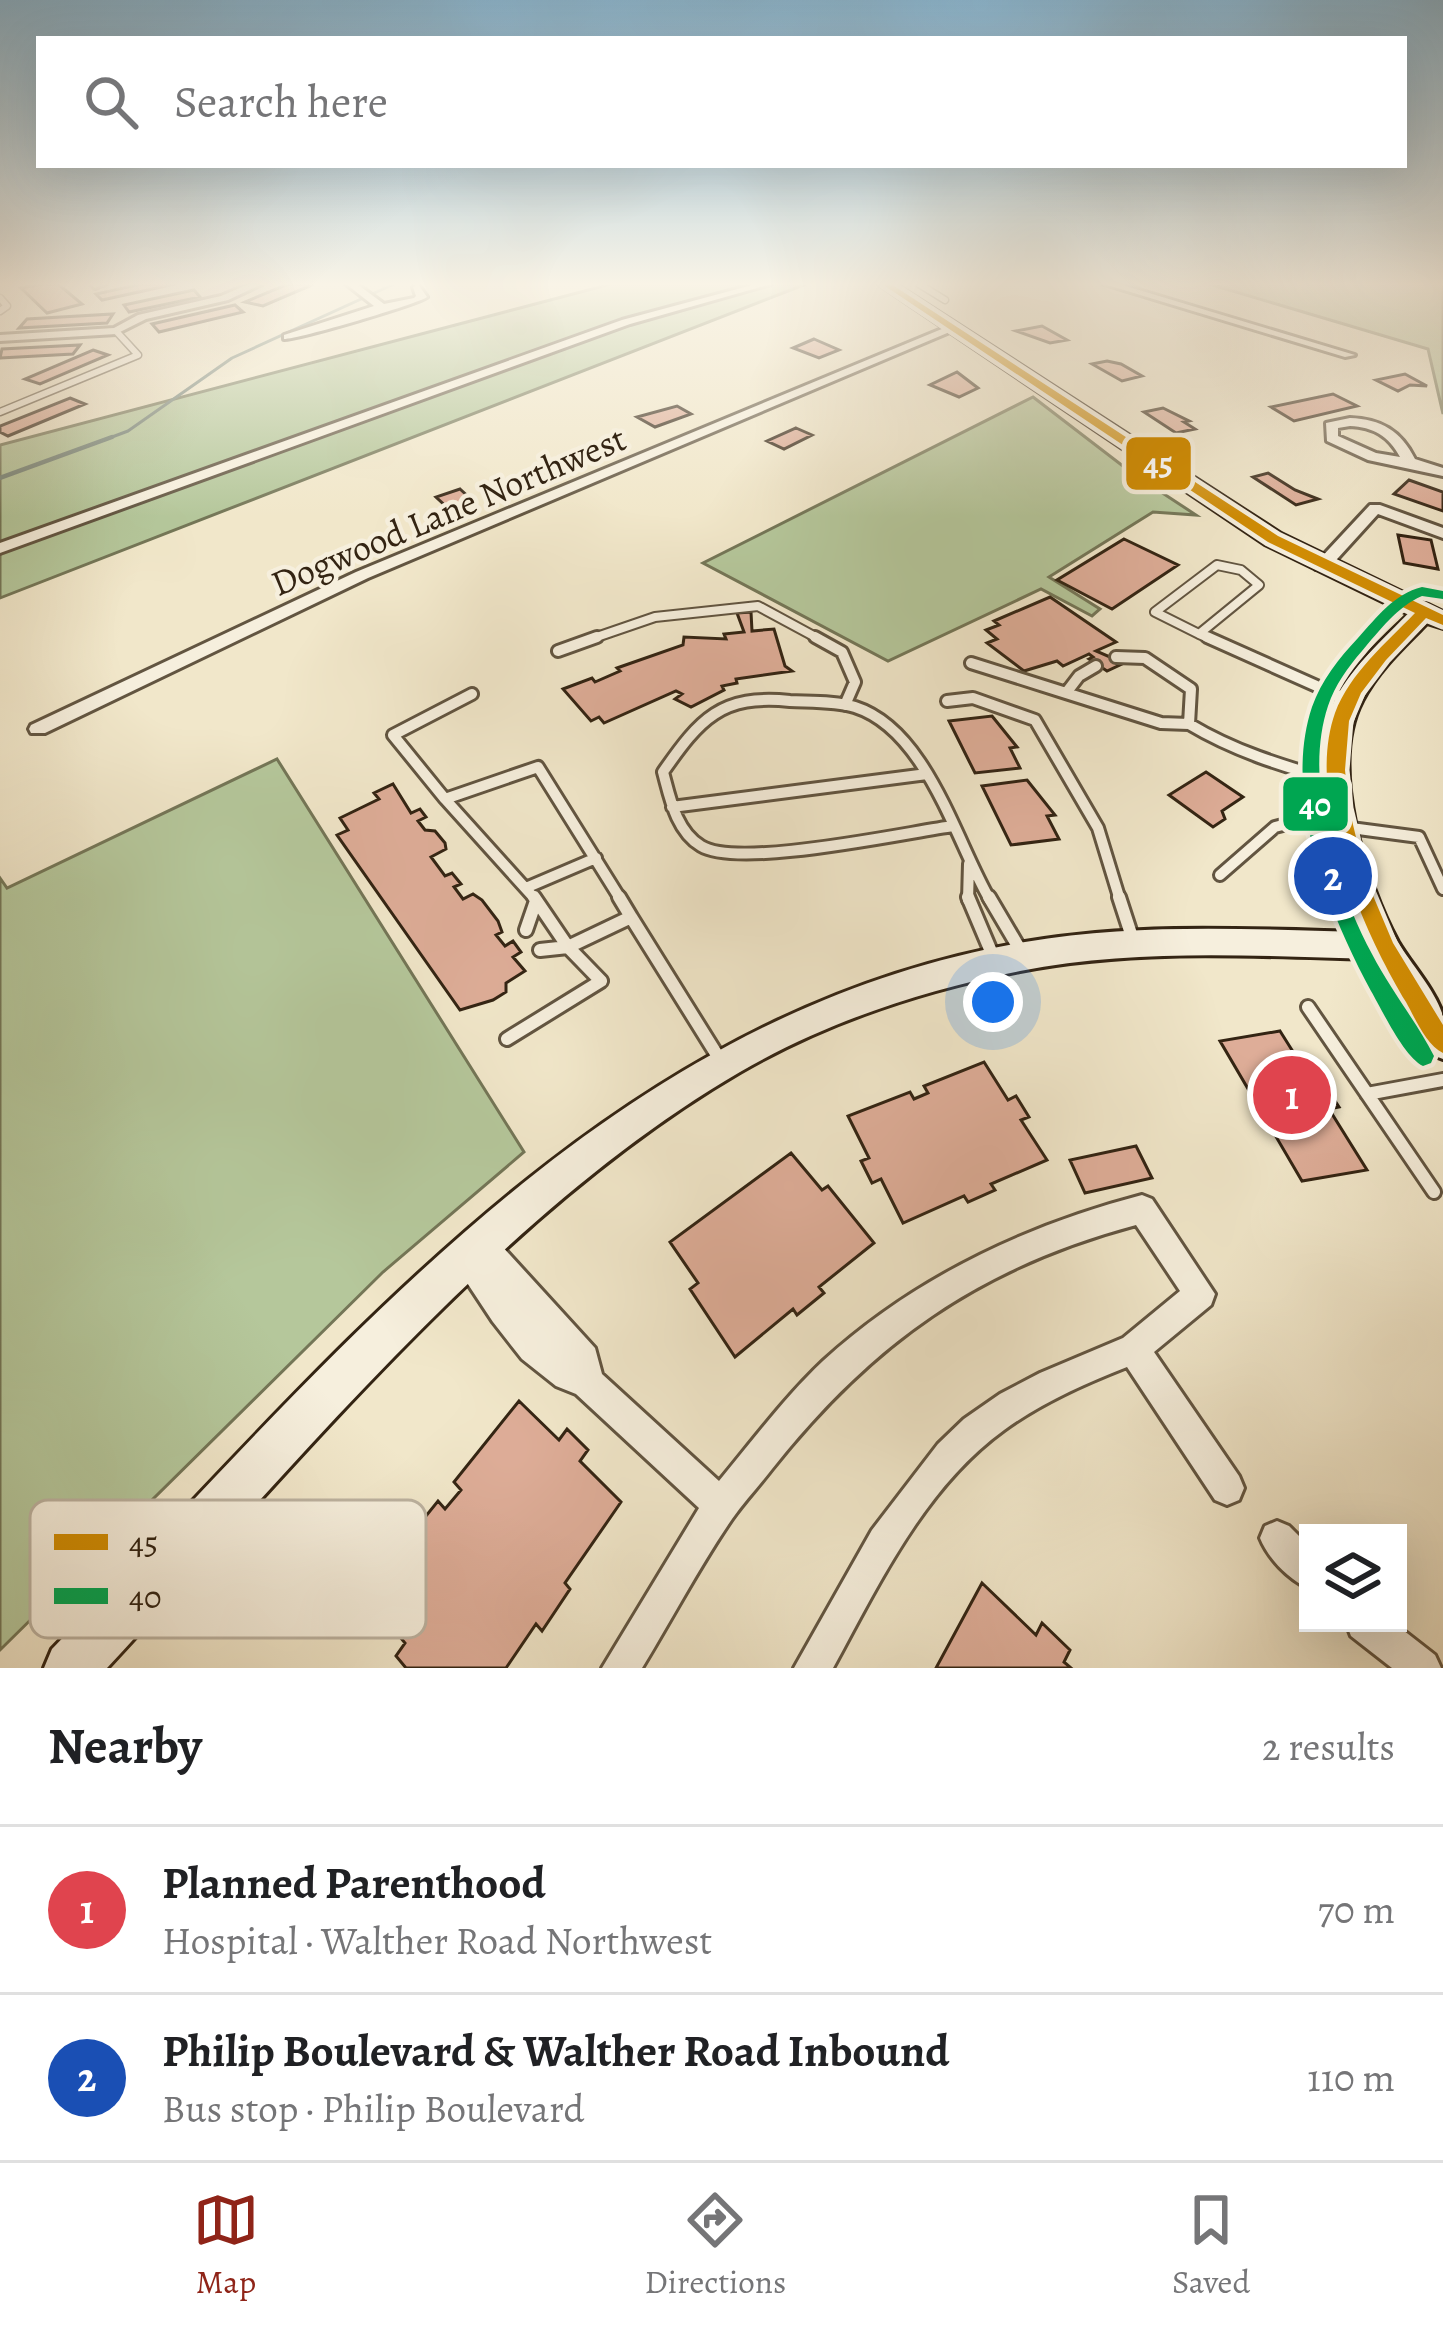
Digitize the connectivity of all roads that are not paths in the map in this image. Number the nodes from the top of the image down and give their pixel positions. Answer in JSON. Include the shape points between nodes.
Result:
{"nodes":[{"id":1,"x":121,"y":362,"type":"edge"},
{"id":2,"x":512,"y":362,"type":"edge"},
{"id":3,"x":874,"y":362,"type":"edge"},
{"id":4,"x":1004,"y":362,"type":"edge"},
{"id":5,"x":0,"y":412,"type":"edge"},
{"id":6,"x":1409,"y":462,"type":"junction"},
{"id":7,"x":1443,"y":472,"type":"edge"},
{"id":8,"x":1443,"y":533,"type":"edge"},
{"id":9,"x":0,"y":548,"type":"edge"},
{"id":10,"x":1322,"y":566,"type":"junction"},
{"id":11,"x":1433,"y":617,"type":"edge"},
{"id":12,"x":1199,"y":634,"type":"junction"},
{"id":13,"x":1443,"y":638,"type":"edge"},
{"id":14,"x":558,"y":651,"type":"dead end"},
{"id":15,"x":1386,"y":652,"type":"junction"},
{"id":16,"x":1116,"y":657,"type":"dead end"},
{"id":17,"x":970,"y":663,"type":"dead end"},
{"id":18,"x":1096,"y":666,"type":"dead end"},
{"id":19,"x":1066,"y":693,"type":"junction"},
{"id":20,"x":472,"y":694,"type":"dead end"},
{"id":21,"x":947,"y":700,"type":"dead end"},
{"id":22,"x":1348,"y":700,"type":"junction"},
{"id":23,"x":845,"y":706,"type":"junction"},
{"id":24,"x":1190,"y":724,"type":"junction"},
{"id":25,"x":38,"y":729,"type":"dead end"},
{"id":26,"x":927,"y":774,"type":"junction"},
{"id":27,"x":1336,"y":781,"type":"junction"},
{"id":28,"x":446,"y":799,"type":"junction"},
{"id":29,"x":672,"y":807,"type":"junction"},
{"id":30,"x":953,"y":826,"type":"junction"},
{"id":31,"x":1340,"y":828,"type":"junction"},
{"id":32,"x":596,"y":858,"type":"junction"},
{"id":33,"x":969,"y":864,"type":"junction"},
{"id":34,"x":1220,"y":875,"type":"dead end"},
{"id":35,"x":528,"y":887,"type":"junction"},
{"id":36,"x":1443,"y":889,"type":"edge"},
{"id":37,"x":536,"y":901,"type":"junction"},
{"id":38,"x":634,"y":916,"type":"junction"},
{"id":39,"x":526,"y":929,"type":"dead end"},
{"id":40,"x":1133,"y":943,"type":"junction"},
{"id":41,"x":1382,"y":946,"type":"junction"},
{"id":42,"x":568,"y":947,"type":"junction"},
{"id":43,"x":540,"y":950,"type":"dead end"},
{"id":44,"x":1009,"y":959,"type":"junction"},
{"id":45,"x":1308,"y":1007,"type":"dead end"},
{"id":46,"x":507,"y":1039,"type":"dead end"},
{"id":47,"x":1443,"y":1043,"type":"edge"},
{"id":48,"x":722,"y":1063,"type":"junction"},
{"id":49,"x":1443,"y":1080,"type":"edge"},
{"id":50,"x":1367,"y":1094,"type":"junction"},
{"id":51,"x":1434,"y":1192,"type":"dead end"},
{"id":52,"x":473,"y":1250,"type":"junction"},
{"id":53,"x":1133,"y":1349,"type":"junction"},
{"id":54,"x":1227,"y":1488,"type":"dead end"},
{"id":55,"x":233,"y":1500,"type":"edge"},
{"id":56,"x":721,"y":1505,"type":"junction"},
{"id":57,"x":1277,"y":1538,"type":"dead end"},
{"id":58,"x":1299,"y":1561,"type":"edge"},
{"id":59,"x":1376,"y":1632,"type":"edge"},
{"id":60,"x":100,"y":1638,"type":"edge"},
{"id":61,"x":71,"y":1668,"type":"edge"},
{"id":62,"x":621,"y":1668,"type":"edge"},
{"id":63,"x":813,"y":1668,"type":"edge"},
{"id":64,"x":1422,"y":1668,"type":"edge"}],
"edges":[{"from":1,"to":5,"type":"lane"},
{"from":2,"to":9,"type":"street"},
{"from":3,"to":25,"type":"street","name":"Dogwood Lane Northwest","via":[[362,575]]},
{"from":4,"to":10,"type":"street"},
{"from":6,"to":6,"type":"street","via":[[1373,457],[1328,430],[1369,423],[1397,437]]},
{"from":6,"to":7,"type":"street"},
{"from":8,"to":10,"type":"street","via":[[1375,508]]},
{"from":10,"to":11,"type":"street"},
{"from":11,"to":15,"type":"street"},
{"from":12,"to":12,"type":"lane","via":[[1155,612],[1217,565],[1259,584]]},
{"from":12,"to":22,"type":"lane"},
{"from":13,"to":15,"type":"street"},
{"from":14,"to":23,"type":"lane","via":[[655,617],[758,606],[842,652],[856,682]]},
{"from":15,"to":22,"type":"street"},
{"from":16,"to":24,"type":"lane","via":[[1144,658],[1191,688]]},
{"from":17,"to":19,"type":"lane"},
{"from":18,"to":19,"type":"lane"},
{"from":19,"to":24,"type":"lane","via":[[1161,723]]},
{"from":20,"to":28,"type":"lane","via":[[393,734]]},
{"from":21,"to":40,"type":"lane","via":[[973,698],[1035,720],[1098,828]]},
{"from":22,"to":27,"type":"street"},
{"from":23,"to":26,"type":"lane","via":[[896,734]]},
{"from":23,"to":29,"type":"lane","via":[[754,697],[730,704],[695,727],[663,772]]},
{"from":24,"to":27,"type":"lane","via":[[1252,759]]},
{"from":26,"to":29,"type":"lane"},
{"from":26,"to":30,"type":"lane"},
{"from":27,"to":31,"type":"street"},
{"from":28,"to":32,"type":"lane","via":[[538,766]]},
{"from":28,"to":35,"type":"lane"},
{"from":29,"to":30,"type":"lane","via":[[676,823],[707,854],[734,857]]},
{"from":30,"to":33,"type":"lane"},
{"from":31,"to":34,"type":"lane","via":[[1298,820],[1275,826]]},
{"from":31,"to":36,"type":"lane","via":[[1419,837]]},
{"from":31,"to":41,"type":"street"},
{"from":32,"to":35,"type":"lane"},
{"from":32,"to":38,"type":"lane"},
{"from":33,"to":44,"type":"lane"},
{"from":33,"to":44,"type":"lane","via":[[968,901]]},
{"from":35,"to":37,"type":"lane"},
{"from":37,"to":39,"type":"lane"},
{"from":37,"to":42,"type":"lane"},
{"from":38,"to":42,"type":"lane"},
{"from":38,"to":48,"type":"lane"},
{"from":40,"to":41,"type":"street"},
{"from":40,"to":44,"type":"street"},
{"from":41,"to":47,"type":"street"},
{"from":42,"to":43,"type":"lane"},
{"from":42,"to":46,"type":"lane","via":[[601,982]]},
{"from":44,"to":48,"type":"street","via":[[850,1003]]},
{"from":45,"to":50,"type":"lane"},
{"from":48,"to":52,"type":"street","via":[[587,1150]]},
{"from":49,"to":50,"type":"lane"},
{"from":50,"to":51,"type":"lane"},
{"from":52,"to":55,"type":"street"},
{"from":52,"to":56,"type":"street","via":[[584,1359],[587,1382]]},
{"from":53,"to":54,"type":"street"},
{"from":53,"to":56,"type":"street","via":[[1200,1294],[1142,1209],[1088,1221],[955,1280],[835,1373]]},
{"from":53,"to":63,"type":"street","via":[[1065,1376],[977,1431],[890,1529]]},
{"from":56,"to":62,"type":"street"},
{"from":57,"to":58,"type":"street"},
{"from":59,"to":64,"type":"street"},
{"from":60,"to":61,"type":"street"}]}
